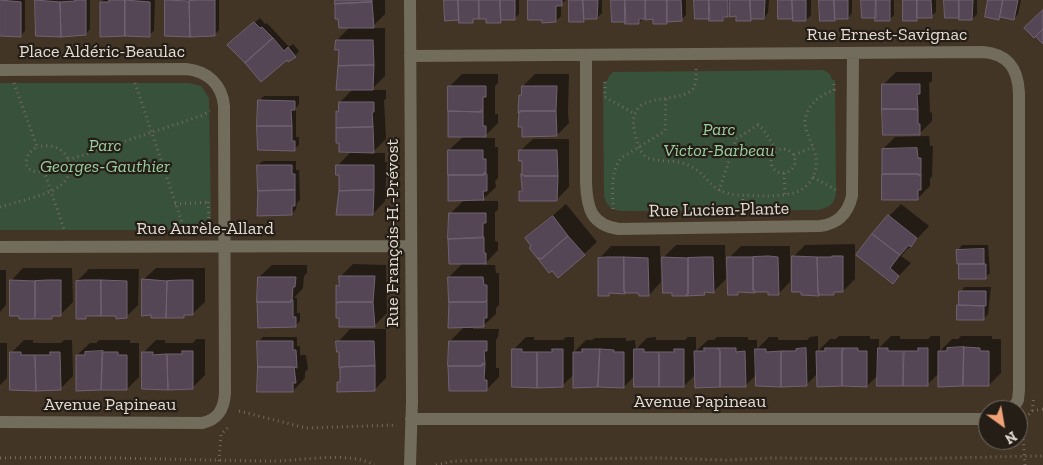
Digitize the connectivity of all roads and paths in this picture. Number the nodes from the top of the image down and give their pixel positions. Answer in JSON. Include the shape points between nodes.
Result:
{"nodes":[{"id":1,"x":410,"y":0,"type":"edge"},
{"id":2,"x":853,"y":53,"type":"junction"},
{"id":3,"x":586,"y":55,"type":"junction"},
{"id":4,"x":410,"y":56,"type":"junction"},
{"id":5,"x":696,"y":69,"type":"dead end"},
{"id":6,"x":0,"y":70,"type":"edge"},
{"id":7,"x":834,"y":80,"type":"dead end"},
{"id":8,"x":605,"y":82,"type":"dead end"},
{"id":9,"x":14,"y":83,"type":"dead end"},
{"id":10,"x":135,"y":83,"type":"dead end"},
{"id":11,"x":666,"y":97,"type":"junction"},
{"id":12,"x":210,"y":111,"type":"dead end"},
{"id":13,"x":635,"y":114,"type":"junction"},
{"id":14,"x":151,"y":132,"type":"junction"},
{"id":15,"x":37,"y":147,"type":"junction"},
{"id":16,"x":638,"y":147,"type":"junction"},
{"id":17,"x":813,"y":147,"type":"junction"},
{"id":18,"x":776,"y":151,"type":"junction"},
{"id":19,"x":794,"y":155,"type":"junction"},
{"id":20,"x":68,"y":160,"type":"junction"},
{"id":21,"x":784,"y":173,"type":"junction"},
{"id":22,"x":813,"y":178,"type":"junction"},
{"id":23,"x":836,"y":190,"type":"dead end"},
{"id":24,"x":50,"y":191,"type":"junction"},
{"id":25,"x":719,"y":191,"type":"junction"},
{"id":26,"x":785,"y":194,"type":"junction"},
{"id":27,"x":743,"y":195,"type":"junction"},
{"id":28,"x":175,"y":204,"type":"junction"},
{"id":29,"x":0,"y":207,"type":"edge"},
{"id":30,"x":613,"y":209,"type":"dead end"},
{"id":31,"x":742,"y":210,"type":"dead end"},
{"id":32,"x":209,"y":221,"type":"dead end"},
{"id":33,"x":185,"y":231,"type":"dead end"},
{"id":34,"x":65,"y":232,"type":"dead end"},
{"id":35,"x":224,"y":246,"type":"junction"},
{"id":36,"x":411,"y":246,"type":"junction"},
{"id":37,"x":0,"y":247,"type":"edge"},
{"id":38,"x":1034,"y":396,"type":"dead end"},
{"id":39,"x":1018,"y":400,"type":"edge"},
{"id":40,"x":1043,"y":409,"type":"edge"},
{"id":41,"x":239,"y":411,"type":"dead end"},
{"id":42,"x":1032,"y":412,"type":"junction"},
{"id":43,"x":218,"y":415,"type":"joint"},
{"id":44,"x":412,"y":419,"type":"junction"},
{"id":45,"x":978,"y":419,"type":"edge"},
{"id":46,"x":0,"y":422,"type":"edge"},
{"id":47,"x":397,"y":425,"type":"dead end"},
{"id":48,"x":230,"y":426,"type":"dead end"},
{"id":49,"x":1043,"y":456,"type":"edge"},
{"id":50,"x":0,"y":458,"type":"edge"},
{"id":51,"x":1025,"y":458,"type":"junction"},
{"id":52,"x":219,"y":461,"type":"junction"},
{"id":53,"x":374,"y":465,"type":"edge"},
{"id":54,"x":410,"y":465,"type":"edge"},
{"id":55,"x":436,"y":465,"type":"edge"},
{"id":56,"x":1025,"y":465,"type":"edge"}],
"edges":[{"from":1,"to":4,"type":"street","name":"Rue François-H.-Prévost"},
{"from":2,"to":3,"type":"street","name":"Rue Ernest-Savignac"},
{"from":2,"to":3,"type":"street","name":"Rue Lucien-Plante","via":[[852,196],[840,219],[820,226],[665,229],[609,227],[599,222],[590,209],[586,195]]},
{"from":2,"to":39,"type":"street","name":"Rue Ernest-Savignac","via":[[990,53],[1004,59],[1015,70],[1019,93]]},
{"from":3,"to":4,"type":"street","name":"Rue Ernest-Savignac"},
{"from":4,"to":36,"type":"street","name":"Rue François-H.-Prévost"},
{"from":5,"to":11,"type":"path","via":[[692,90]]},
{"from":6,"to":35,"type":"street","name":"Place Aldéric-Beaulac","via":[[186,70],[209,76],[220,89],[224,106]]},
{"from":7,"to":17,"type":"path","via":[[834,90],[815,101],[806,118],[806,129]]},
{"from":8,"to":13,"type":"path","via":[[605,97]]},
{"from":9,"to":15,"type":"path"},
{"from":10,"to":14,"type":"path"},
{"from":11,"to":13,"type":"path","via":[[647,102]]},
{"from":11,"to":16,"type":"path","via":[[666,132]]},
{"from":12,"to":14,"type":"path"},
{"from":13,"to":16,"type":"path","via":[[633,122]]},
{"from":14,"to":20,"type":"path"},
{"from":14,"to":28,"type":"path"},
{"from":15,"to":20,"type":"path","via":[[55,146],[63,150]]},
{"from":15,"to":24,"type":"path","via":[[28,154],[27,164],[32,171],[44,171]]},
{"from":16,"to":25,"type":"path","via":[[650,159],[692,167]]},
{"from":16,"to":30,"type":"path","via":[[620,158],[615,167]]},
{"from":17,"to":19,"type":"path"},
{"from":17,"to":22,"type":"path","via":[[816,160]]},
{"from":18,"to":19,"type":"path","via":[[787,149]]},
{"from":18,"to":21,"type":"path","via":[[772,165]]},
{"from":18,"to":25,"type":"path","via":[[758,125],[740,135],[733,145]]},
{"from":19,"to":21,"type":"path","via":[[796,162],[793,168]]},
{"from":20,"to":24,"type":"path","via":[[70,168],[65,180]]},
{"from":21,"to":26,"type":"path"},
{"from":22,"to":23,"type":"path"},
{"from":22,"to":26,"type":"path","via":[[800,191]]},
{"from":24,"to":29,"type":"path"},
{"from":24,"to":34,"type":"path"},
{"from":25,"to":27,"type":"path"},
{"from":26,"to":27,"type":"path"},
{"from":27,"to":31,"type":"path"},
{"from":28,"to":32,"type":"path","via":[[209,202]]},
{"from":28,"to":33,"type":"path"},
{"from":35,"to":36,"type":"street","name":"Rue Aurèle-Allard"},
{"from":35,"to":37,"type":"street","name":"Rue Aurèle-Allard"},
{"from":35,"to":43,"type":"street","name":"Place Aldéric-Beaulac","via":[[225,393],[223,408]]},
{"from":36,"to":44,"type":"street","name":"Rue François-H.-Prévost"},
{"from":38,"to":42,"type":"path"},
{"from":40,"to":42,"type":"path"},
{"from":41,"to":47,"type":"path","via":[[306,428]]},
{"from":42,"to":51,"type":"path","via":[[1022,422]]},
{"from":43,"to":46,"type":"street","name":"Avenue Papineau","via":[[202,423]]},
{"from":44,"to":45,"type":"street","name":"Avenue Papineau"},
{"from":44,"to":54,"type":"street","name":"Rue François-H.-Prévost"},
{"from":48,"to":52,"type":"path","via":[[221,434]]},
{"from":49,"to":51,"type":"path"},
{"from":50,"to":52,"type":"path"},
{"from":51,"to":55,"type":"path","via":[[488,460]]},
{"from":51,"to":56,"type":"path"},
{"from":52,"to":53,"type":"path","via":[[278,462],[324,458],[366,460]]}]}
